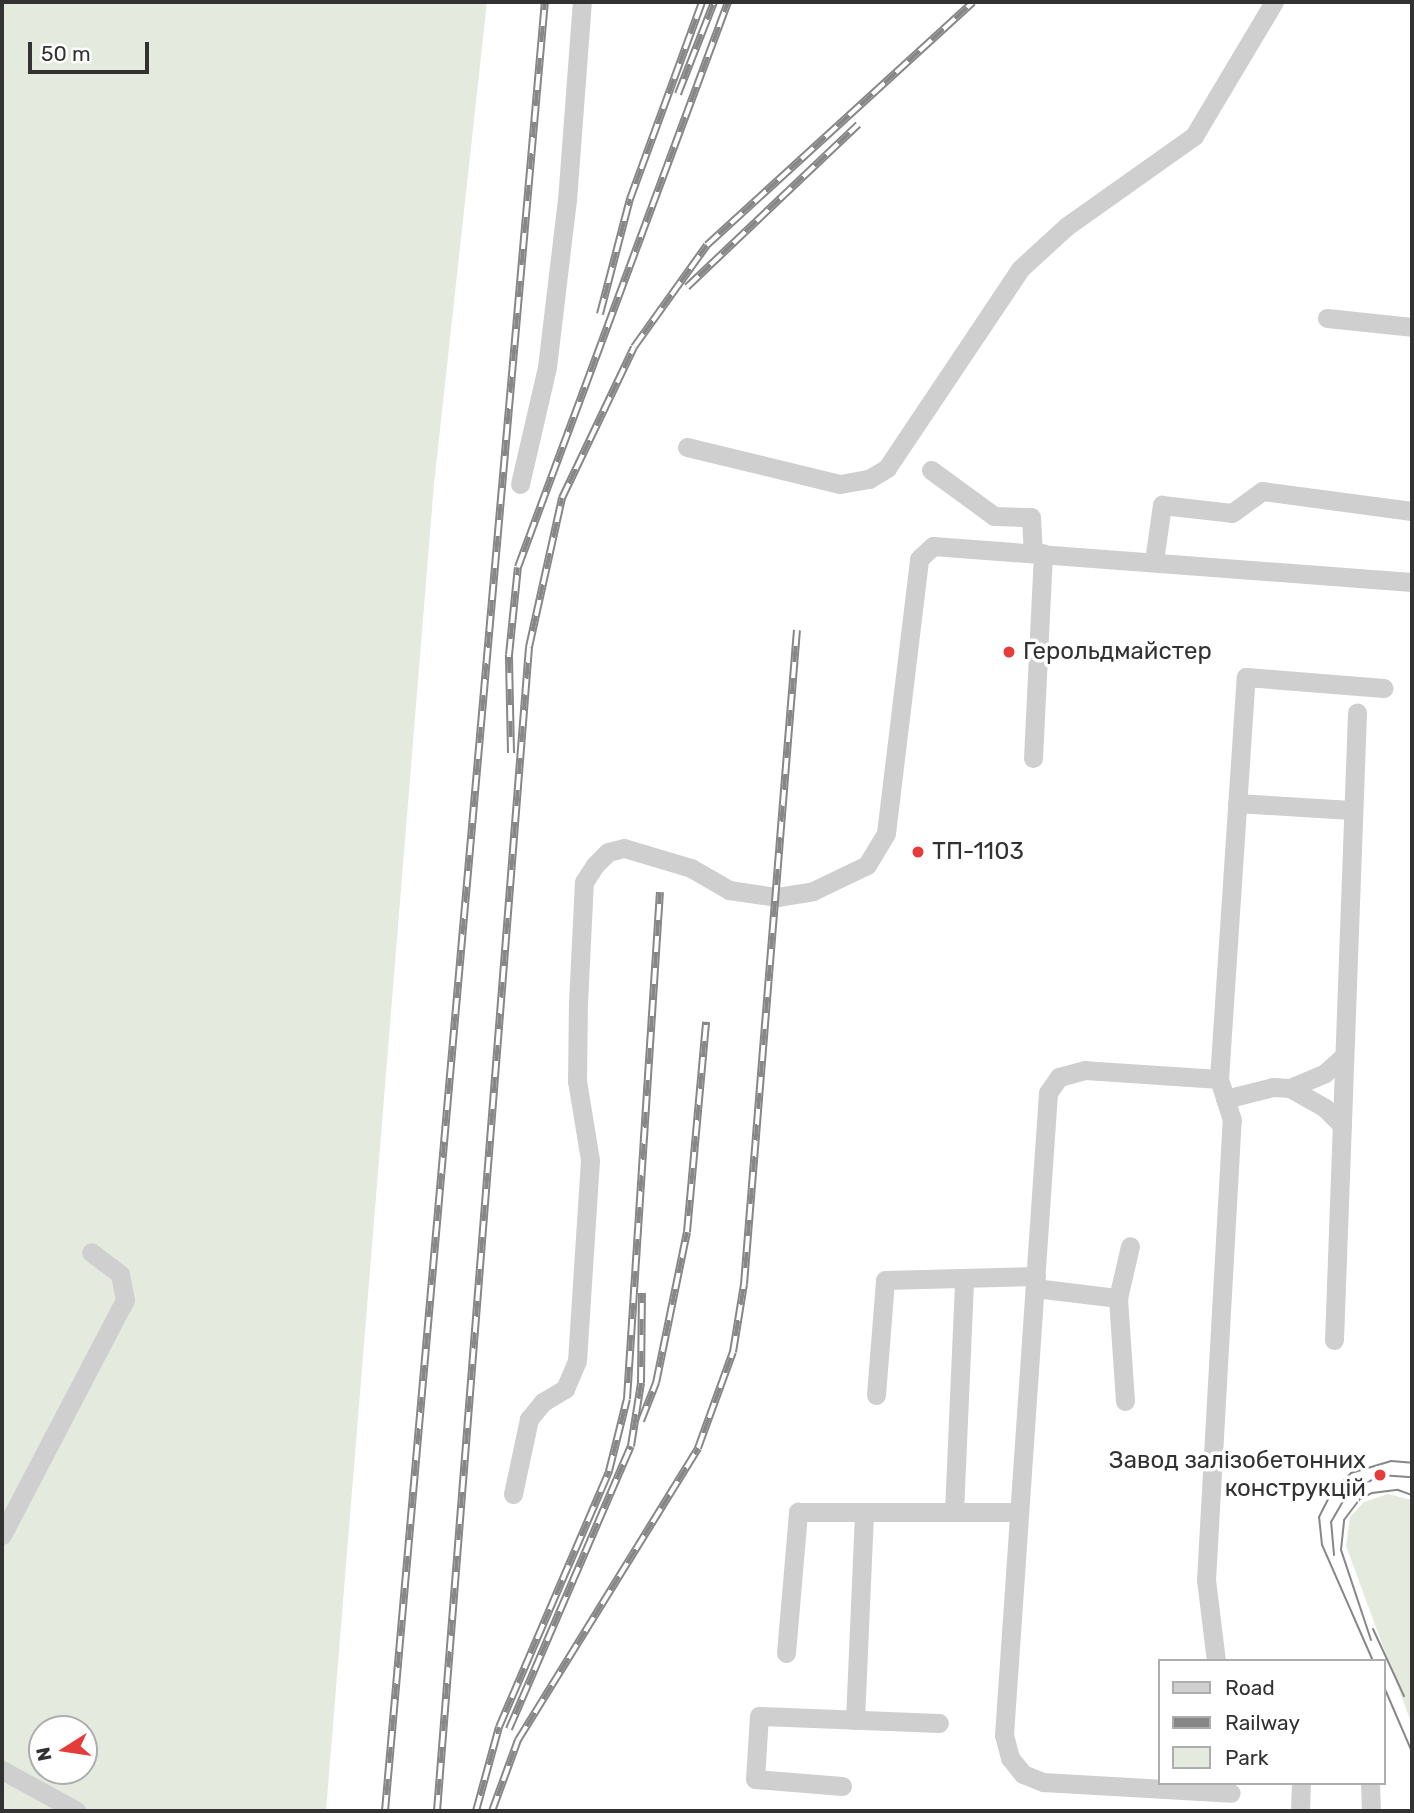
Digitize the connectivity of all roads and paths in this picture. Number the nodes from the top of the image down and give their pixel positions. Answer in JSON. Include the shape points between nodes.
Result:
{"nodes":[{"id":1,"x":582,"y":2,"type":"edge"},
{"id":2,"x":1274,"y":2,"type":"edge"},
{"id":3,"x":1327,"y":318,"type":"dead end"},
{"id":4,"x":1412,"y":327,"type":"edge"},
{"id":5,"x":687,"y":447,"type":"dead end"},
{"id":6,"x":931,"y":470,"type":"dead end"},
{"id":7,"x":520,"y":484,"type":"dead end"},
{"id":8,"x":1412,"y":511,"type":"edge"},
{"id":9,"x":1038,"y":552,"type":"junction"},
{"id":10,"x":1154,"y":561,"type":"junction"},
{"id":11,"x":1412,"y":582,"type":"edge"},
{"id":12,"x":1384,"y":688,"type":"dead end"},
{"id":13,"x":1357,"y":712,"type":"dead end"},
{"id":14,"x":1033,"y":758,"type":"dead end"},
{"id":15,"x":1237,"y":803,"type":"junction"},
{"id":16,"x":1351,"y":810,"type":"junction"},
{"id":17,"x":1344,"y":1056,"type":"junction"},
{"id":18,"x":1219,"y":1079,"type":"junction"},
{"id":19,"x":1290,"y":1088,"type":"junction"},
{"id":20,"x":1225,"y":1099,"type":"junction"},
{"id":21,"x":1342,"y":1125,"type":"junction"},
{"id":22,"x":1130,"y":1245,"type":"dead end"},
{"id":23,"x":91,"y":1252,"type":"dead end"},
{"id":24,"x":964,"y":1279,"type":"junction"},
{"id":25,"x":1035,"y":1282,"type":"junction"},
{"id":26,"x":1118,"y":1298,"type":"junction"},
{"id":27,"x":1334,"y":1340,"type":"dead end"},
{"id":28,"x":876,"y":1395,"type":"dead end"},
{"id":29,"x":1125,"y":1401,"type":"dead end"},
{"id":30,"x":513,"y":1494,"type":"dead end"},
{"id":31,"x":864,"y":1512,"type":"junction"},
{"id":32,"x":954,"y":1512,"type":"junction"},
{"id":33,"x":1019,"y":1512,"type":"junction"},
{"id":34,"x":2,"y":1535,"type":"edge"},
{"id":35,"x":786,"y":1653,"type":"dead end"},
{"id":36,"x":1216,"y":1659,"type":"edge"},
{"id":37,"x":855,"y":1720,"type":"junction"},
{"id":38,"x":939,"y":1723,"type":"dead end"},
{"id":39,"x":2,"y":1770,"type":"edge"},
{"id":40,"x":1301,"y":1785,"type":"edge"},
{"id":41,"x":1370,"y":1785,"type":"edge"},
{"id":42,"x":842,"y":1786,"type":"dead end"},
{"id":43,"x":1231,"y":1796,"type":"edge"},
{"id":44,"x":76,"y":1811,"type":"edge"},
{"id":45,"x":1300,"y":1811,"type":"edge"},
{"id":46,"x":1371,"y":1811,"type":"edge"}],
"edges":[{"from":1,"to":7,"type":"lane","via":[[567,200],[547,367]]},
{"from":2,"to":5,"type":"lane","via":[[1194,136],[1067,226],[1020,270],[887,468],[869,479],[840,484]]},
{"from":3,"to":4,"type":"lane"},
{"from":6,"to":9,"type":"lane","via":[[994,516],[1031,517]]},
{"from":8,"to":10,"type":"lane","via":[[1262,491],[1232,513],[1162,505]]},
{"from":9,"to":10,"type":"lane"},
{"from":9,"to":14,"type":"lane"},
{"from":9,"to":30,"type":"lane","via":[[933,547],[919,559],[886,833],[867,865],[813,891],[777,897],[729,891],[691,868],[624,848],[608,852],[584,882],[577,1081],[590,1160],[577,1361],[565,1389],[543,1402],[529,1419]]},
{"from":10,"to":11,"type":"lane"},
{"from":12,"to":15,"type":"lane","via":[[1246,677]]},
{"from":13,"to":16,"type":"lane"},
{"from":15,"to":16,"type":"lane"},
{"from":15,"to":18,"type":"lane"},
{"from":16,"to":17,"type":"lane"},
{"from":17,"to":19,"type":"lane","via":[[1325,1073]]},
{"from":17,"to":21,"type":"lane"},
{"from":18,"to":20,"type":"lane"},
{"from":18,"to":25,"type":"lane","via":[[1085,1070],[1059,1077],[1048,1093]]},
{"from":19,"to":20,"type":"lane","via":[[1273,1087]]},
{"from":19,"to":21,"type":"lane","via":[[1325,1108]]},
{"from":20,"to":36,"type":"lane","via":[[1232,1120],[1206,1580]]},
{"from":21,"to":27,"type":"lane"},
{"from":22,"to":26,"type":"lane"},
{"from":23,"to":34,"type":"lane","via":[[120,1274],[125,1300]]},
{"from":24,"to":25,"type":"lane"},
{"from":24,"to":28,"type":"lane","via":[[885,1280]]},
{"from":24,"to":32,"type":"lane"},
{"from":25,"to":26,"type":"lane"},
{"from":25,"to":33,"type":"lane"},
{"from":26,"to":29,"type":"lane"},
{"from":31,"to":32,"type":"lane"},
{"from":31,"to":35,"type":"lane","via":[[798,1512]]},
{"from":31,"to":37,"type":"lane"},
{"from":32,"to":33,"type":"lane"},
{"from":33,"to":43,"type":"lane","via":[[1004,1735],[1010,1758],[1023,1774],[1043,1782]]},
{"from":37,"to":38,"type":"lane"},
{"from":37,"to":42,"type":"lane","via":[[759,1716],[755,1779]]},
{"from":39,"to":44,"type":"lane"},
{"from":40,"to":45,"type":"lane"},
{"from":41,"to":46,"type":"lane"}]}
